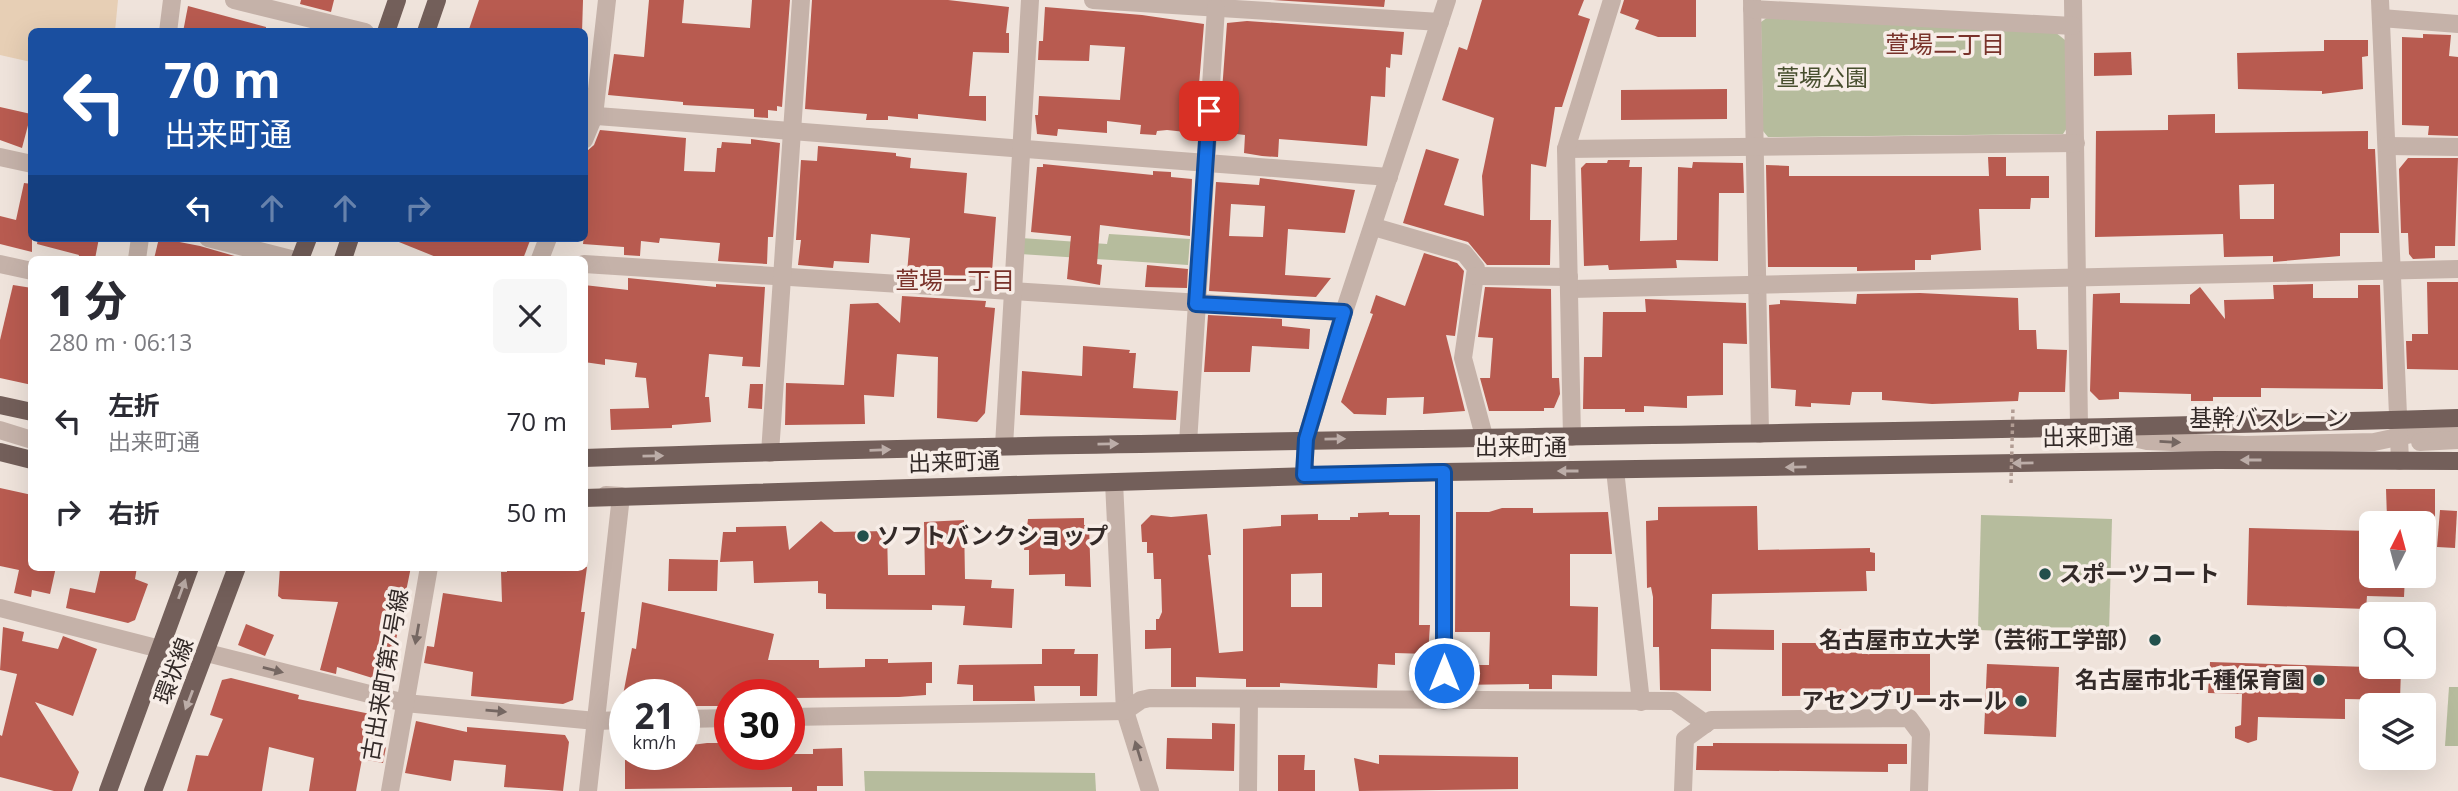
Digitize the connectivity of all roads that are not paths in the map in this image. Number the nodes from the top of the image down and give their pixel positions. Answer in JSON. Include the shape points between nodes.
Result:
{"nodes":[{"id":1,"x":172,"y":0,"type":"edge"},
{"id":2,"x":234,"y":0,"type":"edge"},
{"id":3,"x":397,"y":0,"type":"edge"},
{"id":4,"x":438,"y":0,"type":"edge"},
{"id":5,"x":607,"y":0,"type":"edge"},
{"id":6,"x":802,"y":0,"type":"edge"},
{"id":7,"x":1030,"y":0,"type":"edge"},
{"id":8,"x":1093,"y":0,"type":"edge"},
{"id":9,"x":1447,"y":0,"type":"edge"},
{"id":10,"x":1612,"y":0,"type":"edge"},
{"id":11,"x":2073,"y":0,"type":"edge"},
{"id":12,"x":1752,"y":4,"type":"edge"},
{"id":13,"x":1282,"y":6,"type":"edge"},
{"id":14,"x":1216,"y":8,"type":"junction"},
{"id":15,"x":2381,"y":9,"type":"edge"},
{"id":16,"x":1440,"y":22,"type":"junction"},
{"id":17,"x":2458,"y":24,"type":"edge"},
{"id":18,"x":2073,"y":26,"type":"junction"},
{"id":19,"x":168,"y":28,"type":"edge"},
{"id":20,"x":349,"y":28,"type":"edge"},
{"id":21,"x":387,"y":28,"type":"edge"},
{"id":22,"x":428,"y":28,"type":"edge"},
{"id":23,"x":589,"y":115,"type":"edge"},
{"id":24,"x":792,"y":130,"type":"junction"},
{"id":25,"x":2076,"y":143,"type":"junction"},
{"id":26,"x":2387,"y":146,"type":"junction"},
{"id":27,"x":1754,"y":147,"type":"junction"},
{"id":28,"x":2458,"y":147,"type":"edge"},
{"id":29,"x":1021,"y":149,"type":"junction"},
{"id":30,"x":1566,"y":149,"type":"junction"},
{"id":31,"x":0,"y":157,"type":"edge"},
{"id":32,"x":28,"y":163,"type":"edge"},
{"id":33,"x":1205,"y":163,"type":"junction"},
{"id":34,"x":1389,"y":177,"type":"junction"},
{"id":35,"x":1374,"y":227,"type":"junction"},
{"id":36,"x":224,"y":242,"type":"edge"},
{"id":37,"x":278,"y":256,"type":"edge"},
{"id":38,"x":0,"y":264,"type":"edge"},
{"id":39,"x":588,"y":264,"type":"edge"},
{"id":40,"x":2458,"y":269,"type":"edge"},
{"id":41,"x":28,"y":270,"type":"edge"},
{"id":42,"x":2390,"y":271,"type":"junction"},
{"id":43,"x":1476,"y":276,"type":"junction"},
{"id":44,"x":781,"y":277,"type":"junction"},
{"id":45,"x":2078,"y":278,"type":"junction"},
{"id":46,"x":1756,"y":283,"type":"junction"},
{"id":47,"x":1570,"y":284,"type":"junction"},
{"id":48,"x":1012,"y":292,"type":"junction"},
{"id":49,"x":1196,"y":304,"type":"junction"},
{"id":50,"x":1344,"y":312,"type":"junction"},
{"id":51,"x":0,"y":405,"type":"edge"},
{"id":52,"x":28,"y":411,"type":"edge"},
{"id":53,"x":2458,"y":418,"type":"edge"},
{"id":54,"x":2458,"y":424,"type":"edge"},
{"id":55,"x":2079,"y":426,"type":"junction"},
{"id":56,"x":0,"y":430,"type":"edge"},
{"id":57,"x":1760,"y":434,"type":"junction"},
{"id":58,"x":1484,"y":436,"type":"junction"},
{"id":59,"x":1572,"y":437,"type":"junction"},
{"id":60,"x":28,"y":439,"type":"edge"},
{"id":61,"x":1306,"y":439,"type":"junction"},
{"id":62,"x":2458,"y":440,"type":"edge"},
{"id":63,"x":2400,"y":441,"type":"junction"},
{"id":64,"x":1188,"y":443,"type":"junction"},
{"id":65,"x":1004,"y":446,"type":"junction"},
{"id":66,"x":0,"y":452,"type":"edge"},
{"id":67,"x":770,"y":453,"type":"junction"},
{"id":68,"x":588,"y":458,"type":"edge"},
{"id":69,"x":28,"y":459,"type":"edge"},
{"id":70,"x":2458,"y":461,"type":"edge"},
{"id":71,"x":1615,"y":470,"type":"junction"},
{"id":72,"x":1444,"y":472,"type":"junction"},
{"id":73,"x":1304,"y":475,"type":"junction"},
{"id":74,"x":1114,"y":482,"type":"junction"},
{"id":75,"x":588,"y":493,"type":"edge"},
{"id":76,"x":621,"y":496,"type":"junction"},
{"id":77,"x":588,"y":498,"type":"edge"},
{"id":78,"x":189,"y":571,"type":"edge"},
{"id":79,"x":236,"y":571,"type":"edge"},
{"id":80,"x":428,"y":571,"type":"edge"},
{"id":81,"x":0,"y":608,"type":"edge"},
{"id":82,"x":160,"y":649,"type":"junction"},
{"id":83,"x":207,"y":653,"type":"junction"},
{"id":84,"x":1249,"y":699,"type":"junction"},
{"id":85,"x":1444,"y":701,"type":"junction"},
{"id":86,"x":1641,"y":702,"type":"junction"},
{"id":87,"x":405,"y":703,"type":"junction"},
{"id":88,"x":1125,"y":711,"type":"junction"},
{"id":89,"x":805,"y":717,"type":"edge"},
{"id":90,"x":596,"y":721,"type":"junction"},
{"id":91,"x":609,"y":721,"type":"edge"},
{"id":92,"x":1706,"y":724,"type":"junction"},
{"id":93,"x":108,"y":791,"type":"edge"},
{"id":94,"x":153,"y":791,"type":"edge"},
{"id":95,"x":390,"y":791,"type":"edge"},
{"id":96,"x":588,"y":791,"type":"edge"},
{"id":97,"x":1150,"y":791,"type":"edge"},
{"id":98,"x":1248,"y":791,"type":"edge"},
{"id":99,"x":1683,"y":791,"type":"edge"},
{"id":100,"x":1919,"y":791,"type":"edge"}],
"edges":[{"from":1,"to":19,"type":"street"},
{"from":2,"to":20,"type":"street"},
{"from":3,"to":21,"type":"main road"},
{"from":4,"to":22,"type":"main road"},
{"from":5,"to":23,"type":"street"},
{"from":6,"to":24,"type":"street"},
{"from":7,"to":29,"type":"street"},
{"from":8,"to":14,"type":"street"},
{"from":9,"to":16,"type":"street"},
{"from":10,"to":30,"type":"street"},
{"from":11,"to":18,"type":"street"},
{"from":12,"to":18,"type":"street"},
{"from":12,"to":27,"type":"street"},
{"from":13,"to":14,"type":"street"},
{"from":13,"to":16,"type":"street"},
{"from":14,"to":33,"type":"street"},
{"from":15,"to":17,"type":"street"},
{"from":15,"to":26,"type":"street"},
{"from":16,"to":34,"type":"street"},
{"from":18,"to":25,"type":"street"},
{"from":23,"to":24,"type":"street"},
{"from":24,"to":29,"type":"street"},
{"from":24,"to":44,"type":"street"},
{"from":25,"to":27,"type":"street"},
{"from":25,"to":45,"type":"street"},
{"from":26,"to":28,"type":"street"},
{"from":26,"to":42,"type":"street"},
{"from":27,"to":30,"type":"street"},
{"from":27,"to":46,"type":"street"},
{"from":29,"to":33,"type":"street"},
{"from":29,"to":48,"type":"street"},
{"from":30,"to":47,"type":"street"},
{"from":31,"to":32,"type":"street"},
{"from":33,"to":34,"type":"street"},
{"from":33,"to":49,"type":"street"},
{"from":34,"to":35,"type":"street"},
{"from":35,"to":43,"type":"street","via":[[1464,253],[1476,268]]},
{"from":35,"to":50,"type":"street"},
{"from":36,"to":37,"type":"street"},
{"from":38,"to":41,"type":"street"},
{"from":39,"to":44,"type":"street"},
{"from":40,"to":42,"type":"street"},
{"from":42,"to":45,"type":"street"},
{"from":42,"to":63,"type":"street"},
{"from":43,"to":47,"type":"street"},
{"from":43,"to":58,"type":"street","via":[[1463,358]]},
{"from":44,"to":48,"type":"street"},
{"from":44,"to":67,"type":"street"},
{"from":45,"to":46,"type":"street"},
{"from":45,"to":55,"type":"street"},
{"from":46,"to":47,"type":"street"},
{"from":46,"to":57,"type":"street"},
{"from":47,"to":59,"type":"street"},
{"from":48,"to":49,"type":"street"},
{"from":48,"to":65,"type":"street"},
{"from":49,"to":50,"type":"street"},
{"from":49,"to":64,"type":"street"},
{"from":50,"to":61,"type":"street"},
{"from":51,"to":52,"type":"main road"},
{"from":53,"to":63,"type":"main road","name":"出来町通"},
{"from":54,"to":63,"type":"street"},
{"from":55,"to":57,"type":"main road","name":"出来町通"},
{"from":55,"to":63,"type":"main road","name":"出来町通","one_way":true},
{"from":56,"to":60,"type":"street"},
{"from":57,"to":59,"type":"main road","name":"出来町通"},
{"from":58,"to":59,"type":"main road","name":"出来町通"},
{"from":61,"to":58,"type":"main road","name":"出来町通","one_way":true},
{"from":61,"to":64,"type":"main road","name":"出来町通"},
{"from":61,"to":73,"type":"street"},
{"from":62,"to":63,"type":"street"},
{"from":63,"to":70,"type":"main road","name":"出来町通"},
{"from":63,"to":71,"type":"main road","name":"出来町通","one_way":true,"via":[[2319,460]]},
{"from":65,"to":64,"type":"main road","name":"出来町通","one_way":true},
{"from":67,"to":65,"type":"main road","name":"出来町通","one_way":true},
{"from":66,"to":69,"type":"main road"},
{"from":68,"to":67,"type":"main road","name":"出来町通","one_way":true},
{"from":71,"to":72,"type":"main road","name":"出来町通","one_way":true},
{"from":71,"to":86,"type":"street"},
{"from":72,"to":73,"type":"main road","name":"出来町通"},
{"from":72,"to":85,"type":"street"},
{"from":73,"to":74,"type":"main road","name":"出来町通"},
{"from":74,"to":76,"type":"main road","name":"出来町通"},
{"from":74,"to":88,"type":"street"},
{"from":75,"to":76,"type":"street"},
{"from":76,"to":77,"type":"main road","name":"出来町通"},
{"from":76,"to":90,"type":"street"},
{"from":82,"to":78,"type":"main road","name":"環状線","one_way":true},
{"from":79,"to":83,"type":"main road","name":"環状線"},
{"from":80,"to":87,"type":"street","name":"古出来町第7号線","one_way":true},
{"from":81,"to":82,"type":"street"},
{"from":82,"to":93,"type":"main road","name":"環状線"},
{"from":83,"to":87,"type":"street","one_way":true},
{"from":83,"to":94,"type":"main road","name":"環状線","one_way":true},
{"from":84,"to":85,"type":"street"},
{"from":84,"to":88,"type":"street","via":[[1150,698]]},
{"from":84,"to":98,"type":"street"},
{"from":85,"to":86,"type":"street"},
{"from":86,"to":92,"type":"street","via":[[1674,701]]},
{"from":87,"to":90,"type":"street","one_way":true},
{"from":87,"to":95,"type":"street","name":"古出来町第7号線"},
{"from":88,"to":89,"type":"street"},
{"from":97,"to":88,"type":"street","one_way":true},
{"from":90,"to":91,"type":"street"},
{"from":90,"to":96,"type":"street"},
{"from":92,"to":99,"type":"street","via":[[1685,739]]},
{"from":92,"to":100,"type":"street","via":[[1711,720],[1909,718],[1921,734]]}]}
